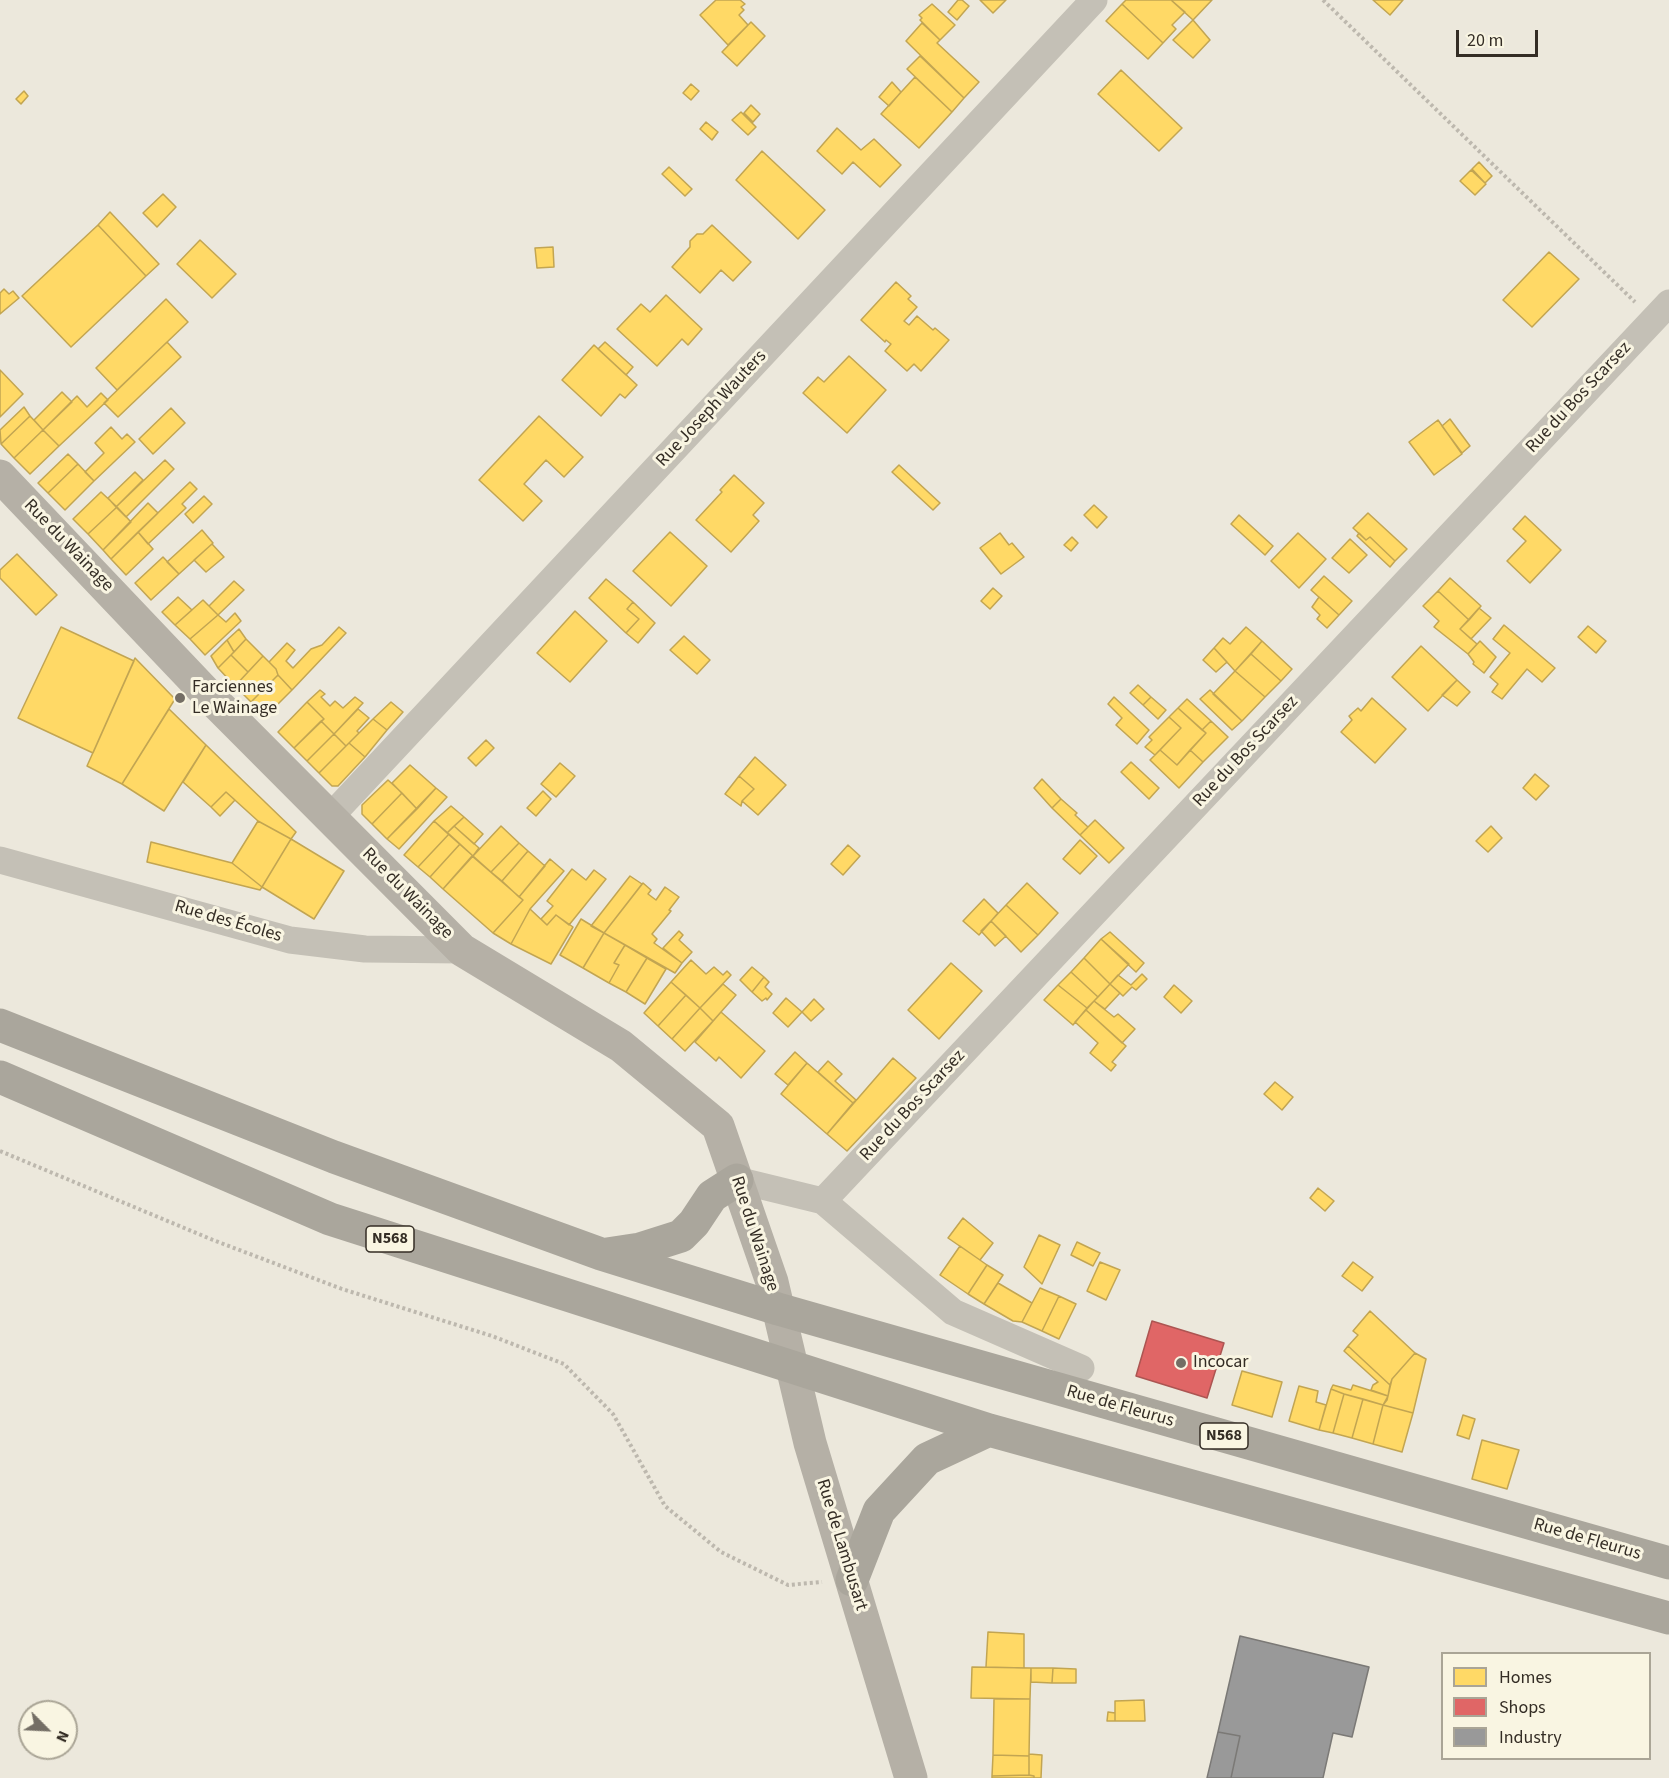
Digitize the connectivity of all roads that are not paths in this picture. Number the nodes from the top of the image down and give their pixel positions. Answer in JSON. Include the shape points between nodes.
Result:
{"nodes":[{"id":1,"x":1094,"y":0,"type":"edge"},
{"id":2,"x":1661,"y":311,"type":"edge"},
{"id":3,"x":0,"y":476,"type":"edge"},
{"id":4,"x":330,"y":817,"type":"junction"},
{"id":5,"x":0,"y":860,"type":"edge"},
{"id":6,"x":462,"y":950,"type":"junction"},
{"id":7,"x":0,"y":1024,"type":"edge"},
{"id":8,"x":0,"y":1077,"type":"edge"},
{"id":9,"x":737,"y":1180,"type":"junction"},
{"id":10,"x":823,"y":1201,"type":"junction"},
{"id":11,"x":601,"y":1254,"type":"junction"},
{"id":12,"x":778,"y":1309,"type":"junction"},
{"id":13,"x":791,"y":1368,"type":"junction"},
{"id":14,"x":1081,"y":1368,"type":"dead end"},
{"id":15,"x":988,"y":1430,"type":"junction"},
{"id":16,"x":1669,"y":1563,"type":"edge"},
{"id":17,"x":852,"y":1580,"type":"junction"},
{"id":18,"x":1669,"y":1618,"type":"edge"},
{"id":19,"x":911,"y":1778,"type":"edge"}],
"edges":[{"from":1,"to":4,"type":"street","name":"Rue Joseph Wauters"},
{"from":2,"to":10,"type":"street","name":"Rue du Bos Scarsez"},
{"from":3,"to":4,"type":"street","name":"Rue du Wainage"},
{"from":4,"to":6,"type":"street","name":"Rue du Wainage"},
{"from":5,"to":6,"type":"street","name":"Rue des Écoles","via":[[290,940],[365,949]]},
{"from":6,"to":9,"type":"street","name":"Rue du Wainage","via":[[621,1046],[718,1126]]},
{"from":7,"to":11,"type":"highway","number":"N568","via":[[334,1158]]},
{"from":8,"to":13,"type":"highway","number":"N568","via":[[330,1219]]},
{"from":9,"to":10,"type":"street","name":"Rue de Fleurus"},
{"from":9,"to":11,"type":"highway","via":[[712,1196],[681,1236],[640,1250]]},
{"from":9,"to":12,"type":"street","name":"Rue du Wainage"},
{"from":10,"to":14,"type":"street","name":"Rue de Fleurus","via":[[953,1312]]},
{"from":11,"to":12,"type":"highway","number":"N568"},
{"from":12,"to":13,"type":"street","name":"Rue de Lambusart"},
{"from":12,"to":16,"type":"highway","name":"Rue de Fleurus","number":"N568"},
{"from":13,"to":15,"type":"highway","number":"N568"},
{"from":13,"to":17,"type":"street","name":"Rue de Lambusart"},
{"from":15,"to":17,"type":"highway","via":[[927,1459],[879,1511]]},
{"from":15,"to":18,"type":"highway","number":"N568"},
{"from":17,"to":19,"type":"street","name":"Rue de Lambusart"}]}
